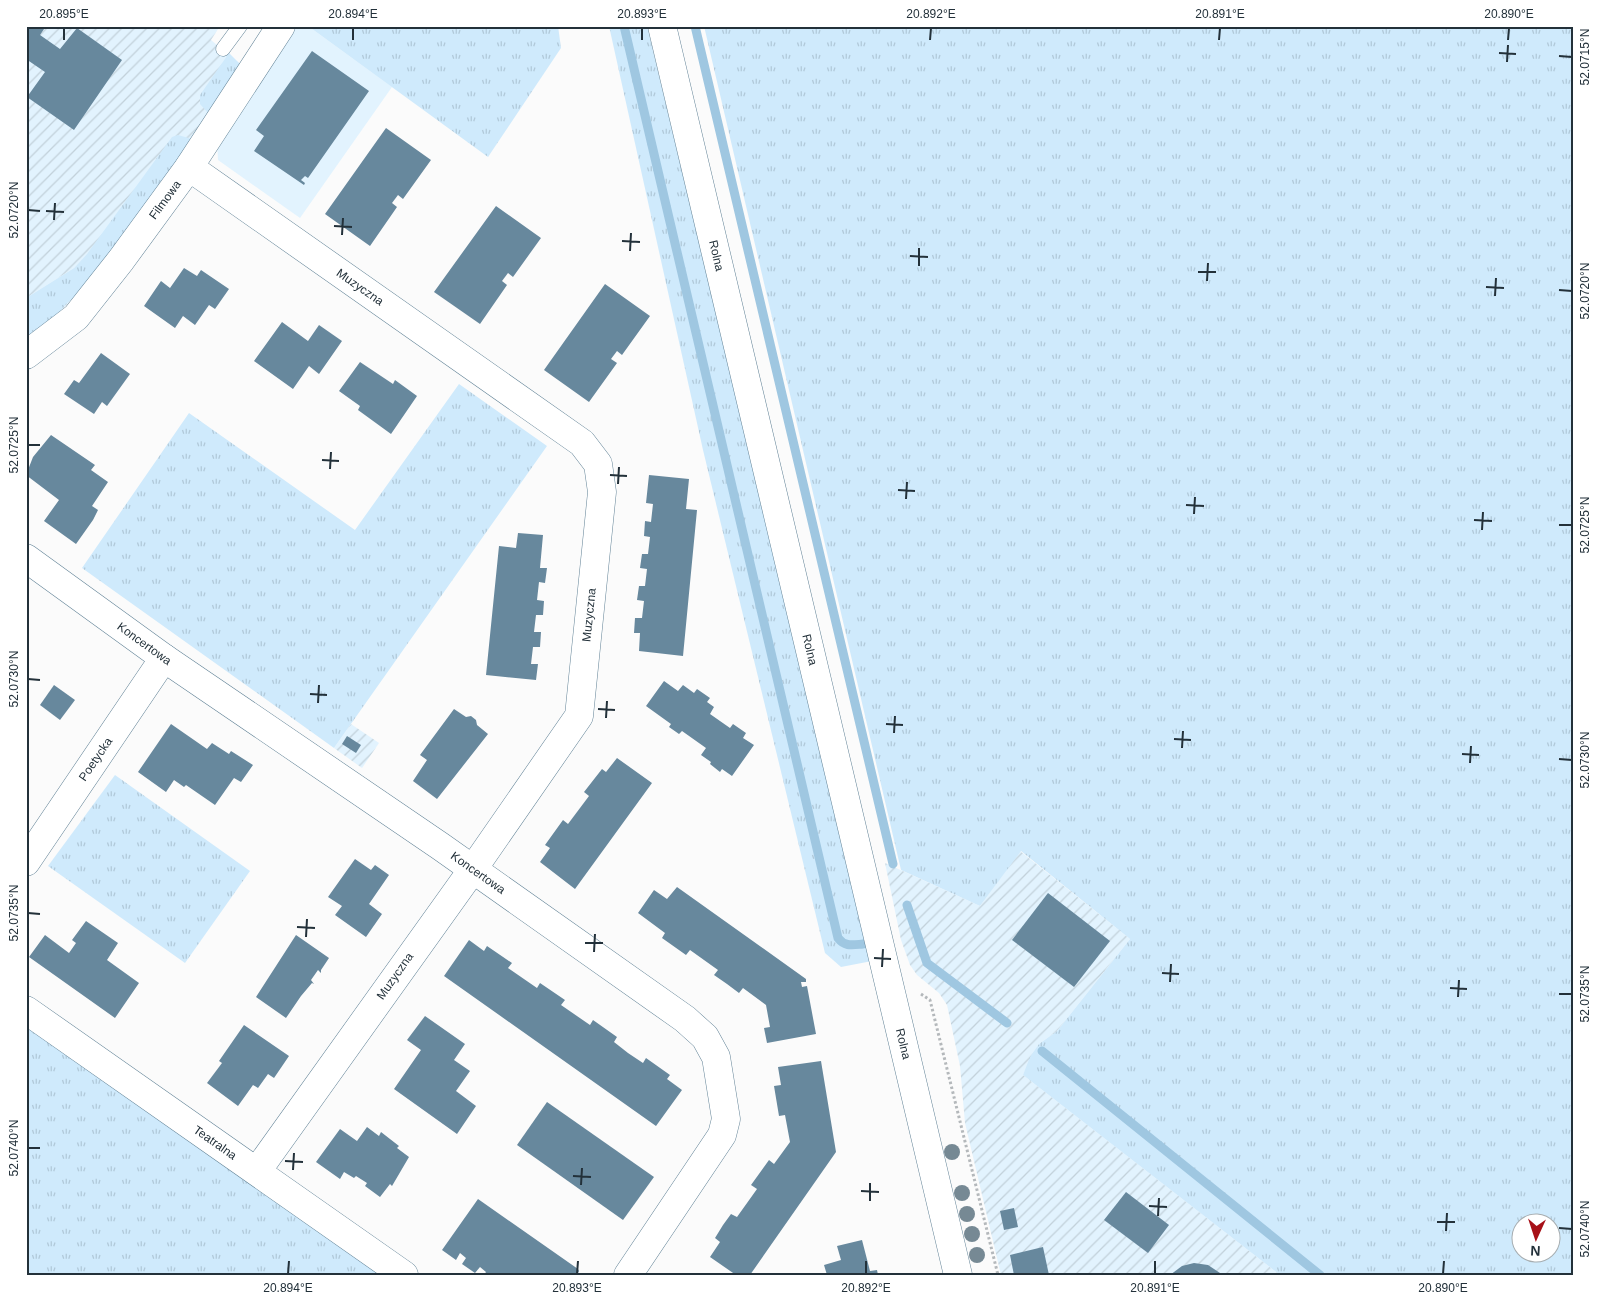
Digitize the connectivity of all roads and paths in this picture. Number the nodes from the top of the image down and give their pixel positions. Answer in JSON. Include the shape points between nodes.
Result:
{"nodes":[{"id":1,"x":240,"y":26,"type":"edge"},
{"id":2,"x":281,"y":26,"type":"edge"},
{"id":3,"x":662,"y":26,"type":"edge"},
{"id":4,"x":222,"y":49,"type":"dead end"},
{"id":5,"x":189,"y":167,"type":"junction"},
{"id":6,"x":26,"y":355,"type":"edge"},
{"id":7,"x":26,"y":558,"type":"edge"},
{"id":8,"x":164,"y":658,"type":"junction"},
{"id":9,"x":26,"y":862,"type":"edge"},
{"id":10,"x":473,"y":869,"type":"junction"},
{"id":11,"x":26,"y":1010,"type":"edge"},
{"id":12,"x":257,"y":1171,"type":"junction"},
{"id":13,"x":404,"y":1275,"type":"edge"},
{"id":14,"x":628,"y":1275,"type":"edge"},
{"id":15,"x":958,"y":1275,"type":"edge"}],
"edges":[{"from":1,"to":4,"type":"lane"},
{"from":2,"to":5,"type":"street","name":"Filmowa"},
{"from":3,"to":15,"type":"street","name":"Rolna"},
{"from":5,"to":6,"type":"street","name":"Filmowa","via":[[76,317]]},
{"from":5,"to":10,"type":"street","name":"Muzyczna","via":[[582,443],[598,464],[601,500],[579,716]]},
{"from":7,"to":8,"type":"street","name":"Koncertowa"},
{"from":8,"to":9,"type":"street","name":"Poetycka"},
{"from":8,"to":10,"type":"street","name":"Koncertowa"},
{"from":10,"to":12,"type":"street","name":"Muzyczna"},
{"from":10,"to":14,"type":"street","name":"Koncertowa","via":[[685,1018],[705,1037],[716,1057],[726,1119],[722,1135]]},
{"from":11,"to":12,"type":"street","name":"Teatralna"},
{"from":12,"to":13,"type":"street","name":"Teatralna"}]}
